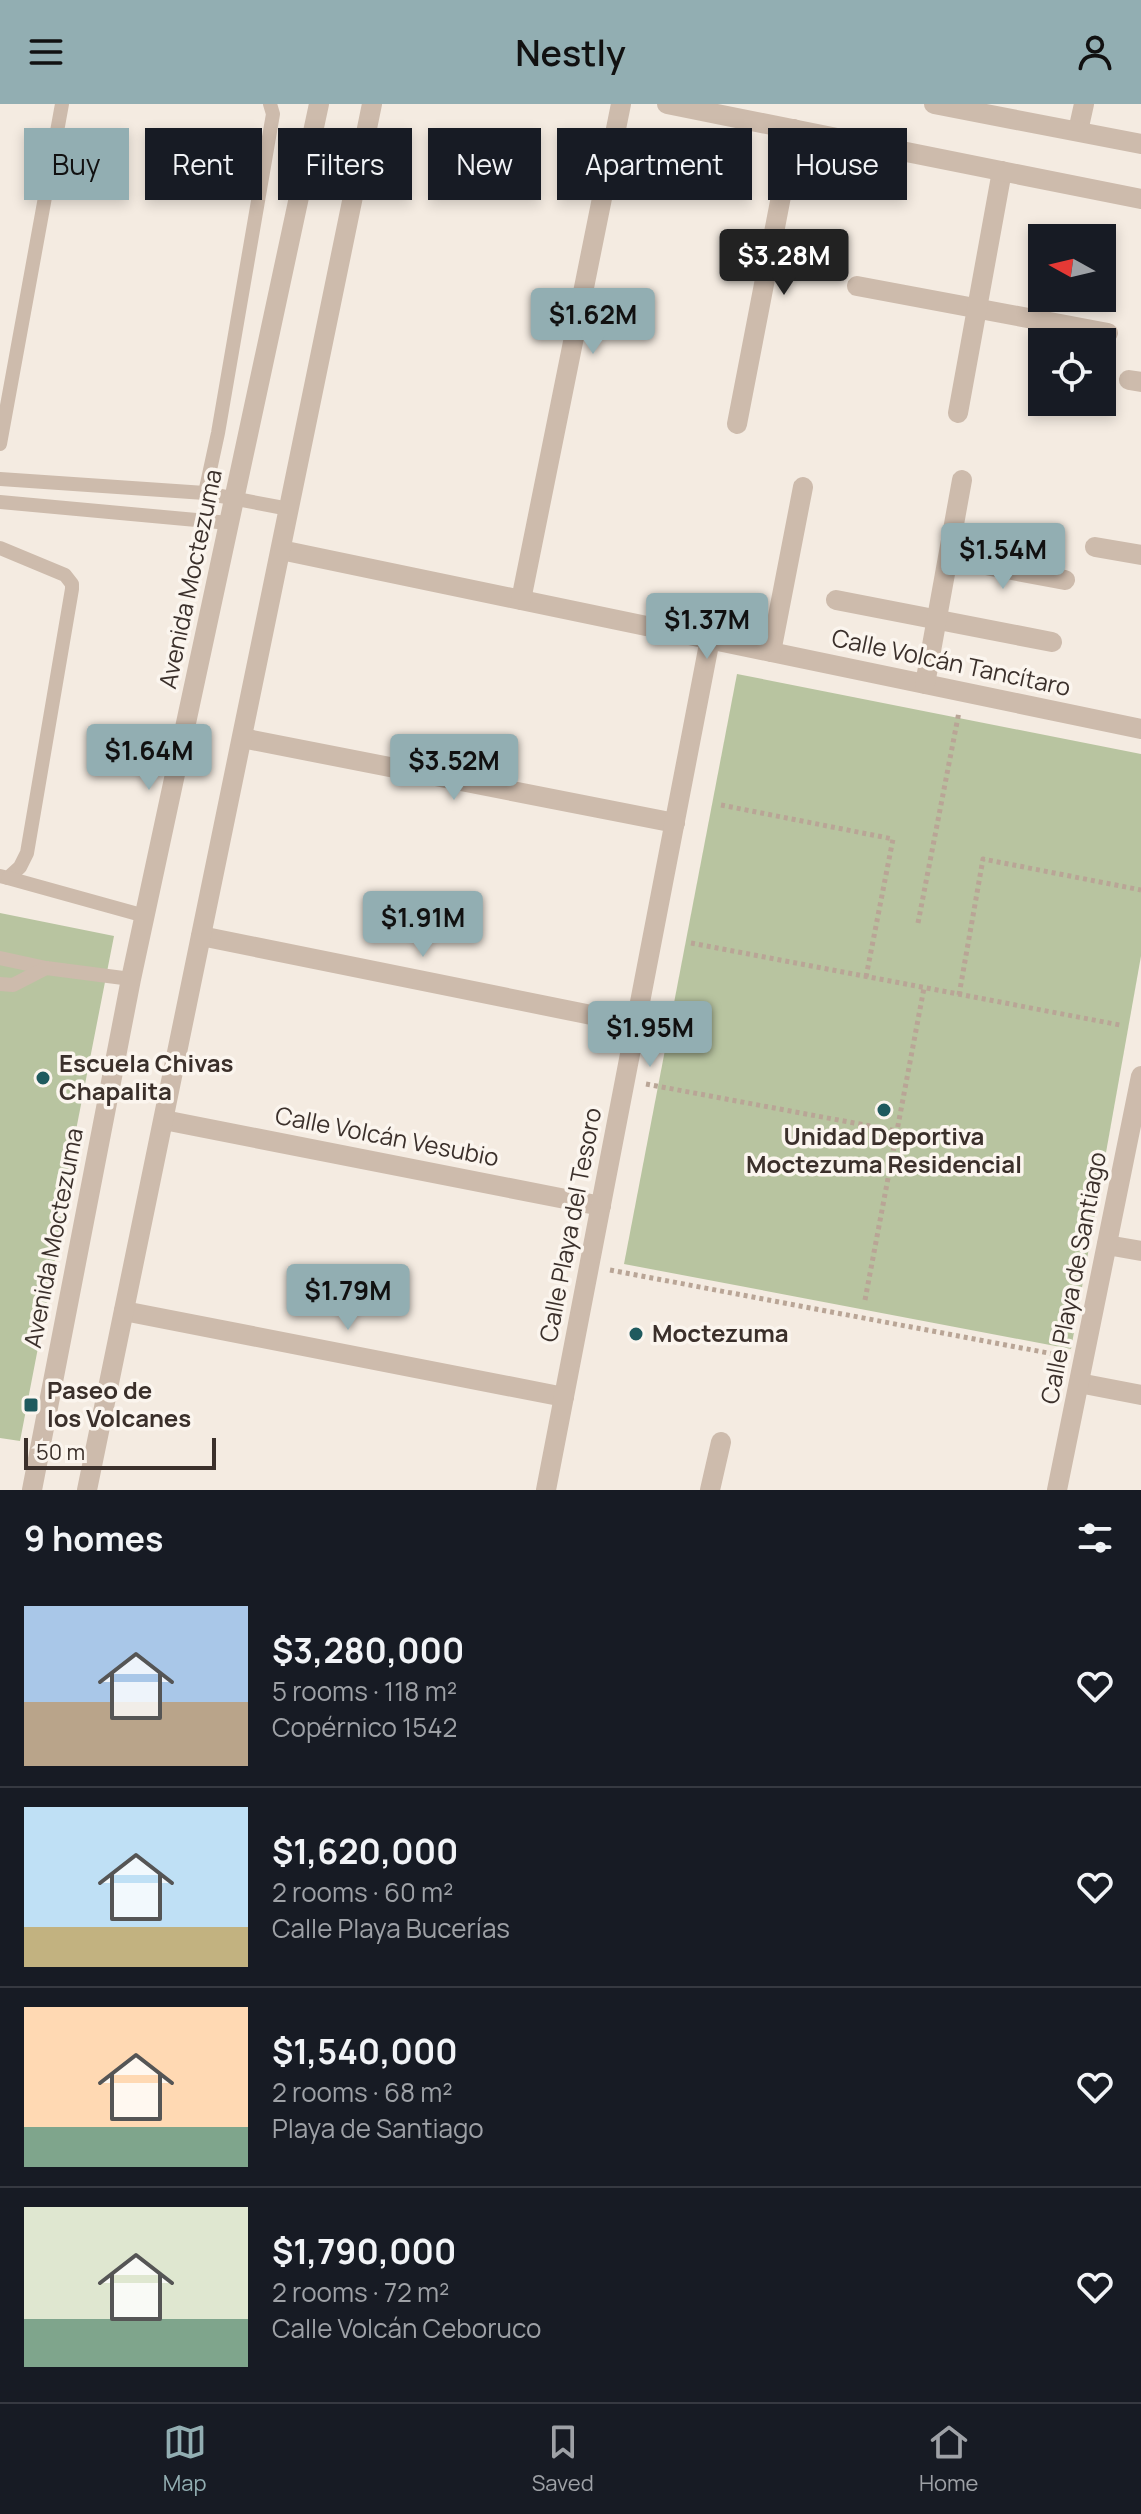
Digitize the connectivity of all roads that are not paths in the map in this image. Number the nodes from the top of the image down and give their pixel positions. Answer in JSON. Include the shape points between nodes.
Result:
{"nodes":[{"id":1,"x":62,"y":104,"type":"edge"},
{"id":2,"x":270,"y":104,"type":"edge"},
{"id":3,"x":319,"y":104,"type":"edge"},
{"id":4,"x":372,"y":104,"type":"edge"},
{"id":5,"x":621,"y":104,"type":"edge"},
{"id":6,"x":667,"y":104,"type":"edge"},
{"id":7,"x":934,"y":104,"type":"edge"},
{"id":8,"x":1084,"y":104,"type":"edge"},
{"id":9,"x":789,"y":128,"type":"edge"},
{"id":10,"x":1078,"y":131,"type":"junction"},
{"id":11,"x":1141,"y":144,"type":"edge"},
{"id":12,"x":907,"y":152,"type":"edge"},
{"id":13,"x":1002,"y":171,"type":"junction"},
{"id":14,"x":1141,"y":199,"type":"edge"},
{"id":15,"x":780,"y":200,"type":"edge"},
{"id":16,"x":857,"y":286,"type":"dead end"},
{"id":17,"x":977,"y":309,"type":"junction"},
{"id":18,"x":1081,"y":328,"type":"edge"},
{"id":19,"x":958,"y":413,"type":"dead end"},
{"id":20,"x":737,"y":424,"type":"dead end"},
{"id":21,"x":0,"y":444,"type":"edge"},
{"id":22,"x":0,"y":479,"type":"edge"},
{"id":23,"x":962,"y":480,"type":"dead end"},
{"id":24,"x":803,"y":487,"type":"dead end"},
{"id":25,"x":205,"y":493,"type":"junction"},
{"id":26,"x":235,"y":497,"type":"junction"},
{"id":27,"x":0,"y":502,"type":"edge"},
{"id":28,"x":289,"y":509,"type":"junction"},
{"id":29,"x":229,"y":523,"type":"junction"},
{"id":30,"x":1095,"y":547,"type":"dead end"},
{"id":31,"x":0,"y":548,"type":"edge"},
{"id":32,"x":281,"y":550,"type":"junction"},
{"id":33,"x":1141,"y":555,"type":"edge"},
{"id":34,"x":949,"y":558,"type":"junction"},
{"id":35,"x":1065,"y":580,"type":"dead end"},
{"id":36,"x":521,"y":600,"type":"junction"},
{"id":37,"x":836,"y":600,"type":"dead end"},
{"id":38,"x":937,"y":620,"type":"junction"},
{"id":39,"x":710,"y":639,"type":"junction"},
{"id":40,"x":1052,"y":642,"type":"dead end"},
{"id":41,"x":771,"y":652,"type":"junction"},
{"id":42,"x":925,"y":684,"type":"junction"},
{"id":43,"x":1141,"y":729,"type":"edge"},
{"id":44,"x":242,"y":738,"type":"junction"},
{"id":45,"x":675,"y":823,"type":"junction"},
{"id":46,"x":4,"y":877,"type":"edge"},
{"id":47,"x":145,"y":916,"type":"junction"},
{"id":48,"x":201,"y":936,"type":"junction"},
{"id":49,"x":0,"y":958,"type":"edge"},
{"id":50,"x":46,"y":968,"type":"junction"},
{"id":51,"x":131,"y":979,"type":"junction"},
{"id":52,"x":0,"y":984,"type":"edge"},
{"id":53,"x":636,"y":1024,"type":"junction"},
{"id":54,"x":1140,"y":1083,"type":"edge"},
{"id":55,"x":164,"y":1120,"type":"junction"},
{"id":56,"x":601,"y":1206,"type":"junction"},
{"id":57,"x":1107,"y":1245,"type":"junction"},
{"id":58,"x":1141,"y":1251,"type":"edge"},
{"id":59,"x":124,"y":1311,"type":"junction"},
{"id":60,"x":1079,"y":1383,"type":"junction"},
{"id":61,"x":1141,"y":1395,"type":"edge"},
{"id":62,"x":564,"y":1397,"type":"junction"},
{"id":63,"x":721,"y":1442,"type":"dead end"},
{"id":64,"x":32,"y":1490,"type":"edge"},
{"id":65,"x":87,"y":1490,"type":"edge"},
{"id":66,"x":546,"y":1490,"type":"edge"},
{"id":67,"x":710,"y":1490,"type":"edge"},
{"id":68,"x":1057,"y":1490,"type":"edge"}],
"edges":[{"from":1,"to":21,"type":"lane"},
{"from":2,"to":25,"type":"lane","via":[[273,114]]},
{"from":3,"to":26,"type":"street","name":"Avenida Moctezuma"},
{"from":4,"to":28,"type":"street"},
{"from":5,"to":36,"type":"street"},
{"from":6,"to":9,"type":"street"},
{"from":7,"to":10,"type":"street"},
{"from":8,"to":10,"type":"street"},
{"from":10,"to":11,"type":"street"},
{"from":12,"to":13,"type":"street"},
{"from":13,"to":14,"type":"street"},
{"from":13,"to":17,"type":"street"},
{"from":15,"to":20,"type":"street"},
{"from":16,"to":17,"type":"street"},
{"from":17,"to":18,"type":"street"},
{"from":17,"to":19,"type":"street"},
{"from":22,"to":25,"type":"lane"},
{"from":23,"to":34,"type":"street"},
{"from":24,"to":41,"type":"street"},
{"from":25,"to":26,"type":"lane"},
{"from":26,"to":28,"type":"lane"},
{"from":26,"to":29,"type":"street","name":"Avenida Moctezuma"},
{"from":27,"to":29,"type":"lane"},
{"from":28,"to":32,"type":"street"},
{"from":29,"to":47,"type":"street","name":"Avenida Moctezuma"},
{"from":30,"to":33,"type":"street"},
{"from":31,"to":46,"type":"lane","via":[[65,575],[72,584],[27,853],[20,867]]},
{"from":32,"to":36,"type":"street","name":"Calle Volcán Tancítaro"},
{"from":32,"to":44,"type":"street"},
{"from":34,"to":35,"type":"street"},
{"from":34,"to":38,"type":"street"},
{"from":36,"to":39,"type":"street","name":"Calle Volcán Tancítaro"},
{"from":37,"to":38,"type":"street"},
{"from":38,"to":40,"type":"street"},
{"from":38,"to":42,"type":"street"},
{"from":39,"to":41,"type":"street","name":"Calle Volcán Tancítaro"},
{"from":39,"to":45,"type":"street","name":"Calle Playa del Tesoro"},
{"from":41,"to":42,"type":"street","name":"Calle Volcán Tancítaro"},
{"from":42,"to":43,"type":"street","name":"Calle Volcán Tancítaro"},
{"from":44,"to":45,"type":"street"},
{"from":44,"to":48,"type":"street"},
{"from":45,"to":53,"type":"street","name":"Calle Playa del Tesoro"},
{"from":46,"to":47,"type":"lane"},
{"from":47,"to":51,"type":"street","name":"Avenida Moctezuma"},
{"from":48,"to":53,"type":"street"},
{"from":48,"to":55,"type":"street"},
{"from":49,"to":50,"type":"lane"},
{"from":50,"to":51,"type":"lane"},
{"from":50,"to":52,"type":"lane","via":[[13,985]]},
{"from":51,"to":64,"type":"street","name":"Avenida Moctezuma"},
{"from":53,"to":56,"type":"street","name":"Calle Playa del Tesoro"},
{"from":54,"to":57,"type":"street","name":"Calle Playa de Santiago"},
{"from":55,"to":56,"type":"street","name":"Calle Volcán Vesubio"},
{"from":55,"to":59,"type":"street"},
{"from":56,"to":62,"type":"street","name":"Calle Playa del Tesoro"},
{"from":57,"to":58,"type":"street"},
{"from":57,"to":60,"type":"street","name":"Calle Playa de Santiago"},
{"from":59,"to":62,"type":"street"},
{"from":59,"to":65,"type":"street"},
{"from":60,"to":61,"type":"street"},
{"from":60,"to":68,"type":"street","name":"Calle Playa de Santiago"},
{"from":62,"to":66,"type":"street","name":"Calle Playa del Tesoro"},
{"from":63,"to":67,"type":"street"}]}
